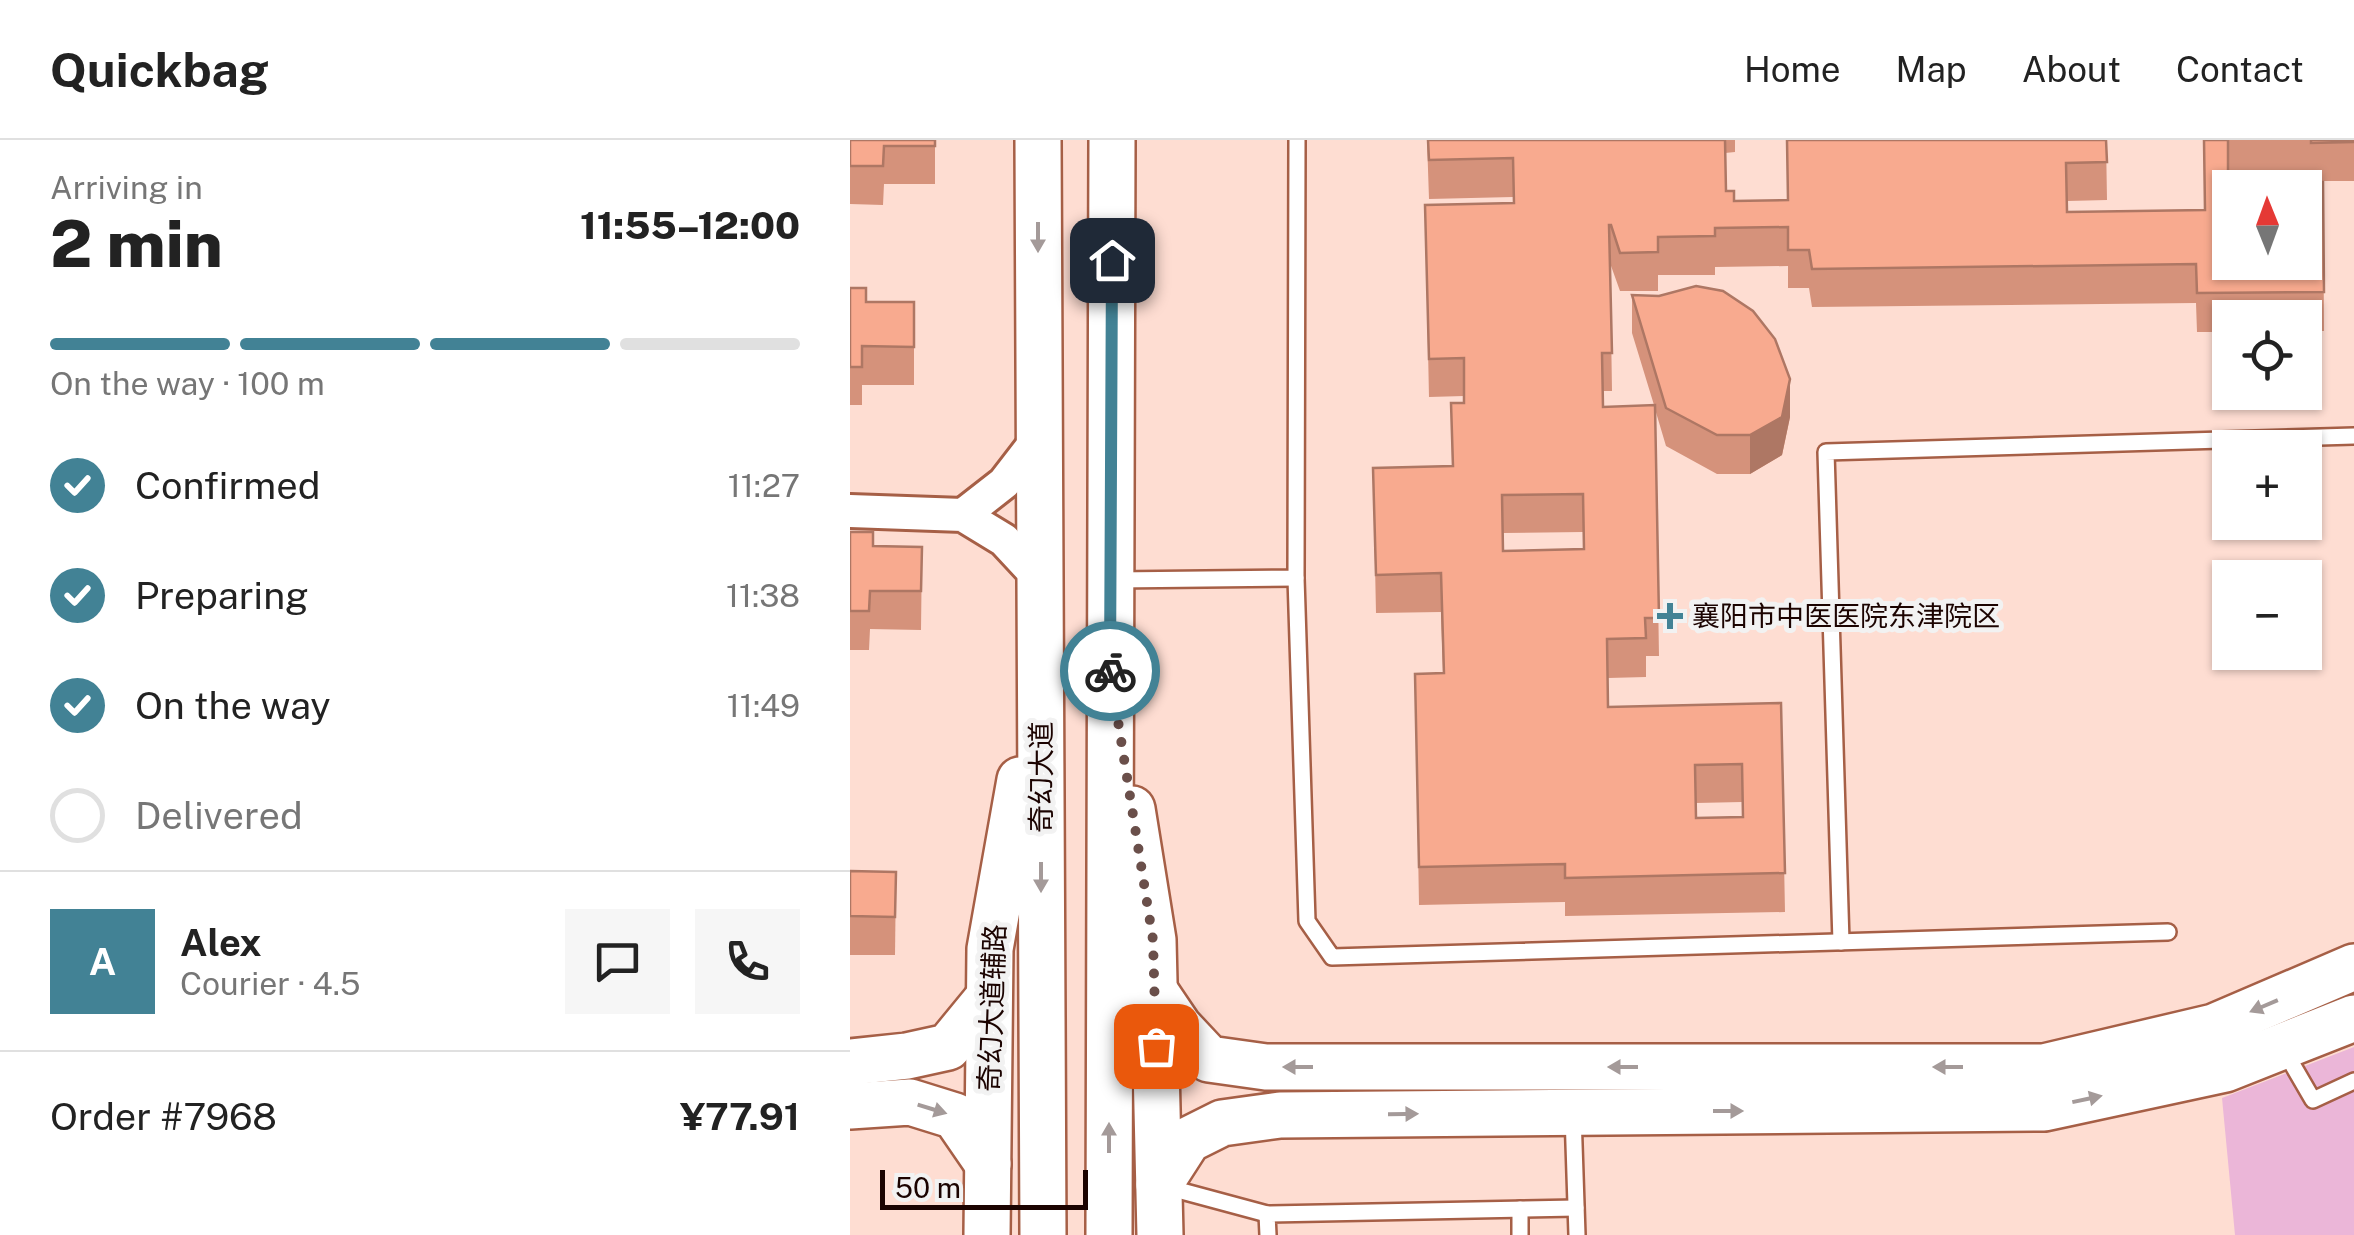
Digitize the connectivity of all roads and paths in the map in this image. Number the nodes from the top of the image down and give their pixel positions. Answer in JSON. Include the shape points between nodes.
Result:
{"nodes":[{"id":1,"x":1038,"y":140,"type":"edge"},
{"id":2,"x":1112,"y":140,"type":"edge"},
{"id":3,"x":1297,"y":140,"type":"edge"},
{"id":4,"x":2354,"y":436,"type":"edge"},
{"id":5,"x":1038,"y":439,"type":"junction"},
{"id":6,"x":850,"y":511,"type":"edge"},
{"id":7,"x":963,"y":515,"type":"junction"},
{"id":8,"x":1296,"y":578,"type":"junction"},
{"id":9,"x":1111,"y":580,"type":"junction"},
{"id":10,"x":1042,"y":582,"type":"junction"},
{"id":11,"x":1040,"y":665,"type":"junction"},
{"id":12,"x":1110,"y":676,"type":"junction"},
{"id":13,"x":2168,"y":932,"type":"dead end"},
{"id":14,"x":1840,"y":942,"type":"junction"},
{"id":15,"x":2354,"y":967,"type":"edge"},
{"id":16,"x":1154,"y":990,"type":"junction"},
{"id":17,"x":989,"y":998,"type":"junction"},
{"id":18,"x":2354,"y":1018,"type":"edge"},
{"id":19,"x":2282,"y":1046,"type":"junction"},
{"id":20,"x":850,"y":1062,"type":"edge"},
{"id":21,"x":2354,"y":1081,"type":"edge"},
{"id":22,"x":850,"y":1106,"type":"edge"},
{"id":23,"x":1573,"y":1112,"type":"junction"},
{"id":24,"x":988,"y":1164,"type":"junction"},
{"id":25,"x":1160,"y":1185,"type":"junction"},
{"id":26,"x":1576,"y":1208,"type":"junction"},
{"id":27,"x":1520,"y":1209,"type":"junction"},
{"id":28,"x":1268,"y":1214,"type":"junction"},
{"id":29,"x":988,"y":1235,"type":"edge"},
{"id":30,"x":1042,"y":1235,"type":"edge"},
{"id":31,"x":1109,"y":1235,"type":"edge"},
{"id":32,"x":1160,"y":1235,"type":"edge"},
{"id":33,"x":1268,"y":1235,"type":"edge"},
{"id":34,"x":1520,"y":1235,"type":"edge"},
{"id":35,"x":1577,"y":1235,"type":"edge"}],
"edges":[{"from":1,"to":5,"type":"street","name":"奇幻大道","one_way":true},
{"from":2,"to":9,"type":"street"},
{"from":3,"to":8,"type":"lane"},
{"from":4,"to":14,"type":"lane","via":[[1826,452]]},
{"from":5,"to":7,"type":"street","via":[[1004,483]]},
{"from":5,"to":10,"type":"street","name":"奇幻大道"},
{"from":6,"to":7,"type":"street"},
{"from":7,"to":10,"type":"street","via":[[1004,540]]},
{"from":8,"to":9,"type":"lane"},
{"from":8,"to":14,"type":"lane","via":[[1307,921],[1332,957]]},
{"from":9,"to":12,"type":"street"},
{"from":10,"to":11,"type":"street","name":"奇幻大道"},
{"from":11,"to":17,"type":"street","name":"奇幻大道辅路","via":[[990,948]]},
{"from":11,"to":30,"type":"street","name":"奇幻大道","one_way":true},
{"from":12,"to":16,"type":"street","via":[[1153,940]]},
{"from":31,"to":12,"type":"street","one_way":true},
{"from":13,"to":14,"type":"lane"},
{"from":15,"to":16,"type":"street","one_way":true,"via":[[2214,1027],[2044,1066],[1266,1067],[1209,1059]]},
{"from":16,"to":25,"type":"street"},
{"from":17,"to":20,"type":"street","via":[[948,1048]]},
{"from":17,"to":24,"type":"street","name":"奇幻大道辅路"},
{"from":18,"to":19,"type":"street"},
{"from":19,"to":21,"type":"lane","via":[[2313,1100]]},
{"from":23,"to":19,"type":"street","one_way":true,"via":[[2044,1108],[2226,1069]]},
{"from":22,"to":24,"type":"street","one_way":true,"via":[[910,1102],[955,1116]]},
{"from":25,"to":23,"type":"street","one_way":true,"via":[[1188,1140],[1222,1123],[1280,1115]]},
{"from":23,"to":26,"type":"lane"},
{"from":24,"to":29,"type":"street","name":"奇幻大道辅路"},
{"from":25,"to":28,"type":"lane"},
{"from":25,"to":32,"type":"street"},
{"from":26,"to":27,"type":"lane"},
{"from":26,"to":35,"type":"lane"},
{"from":27,"to":28,"type":"lane"},
{"from":27,"to":34,"type":"lane"},
{"from":28,"to":33,"type":"lane"}]}
